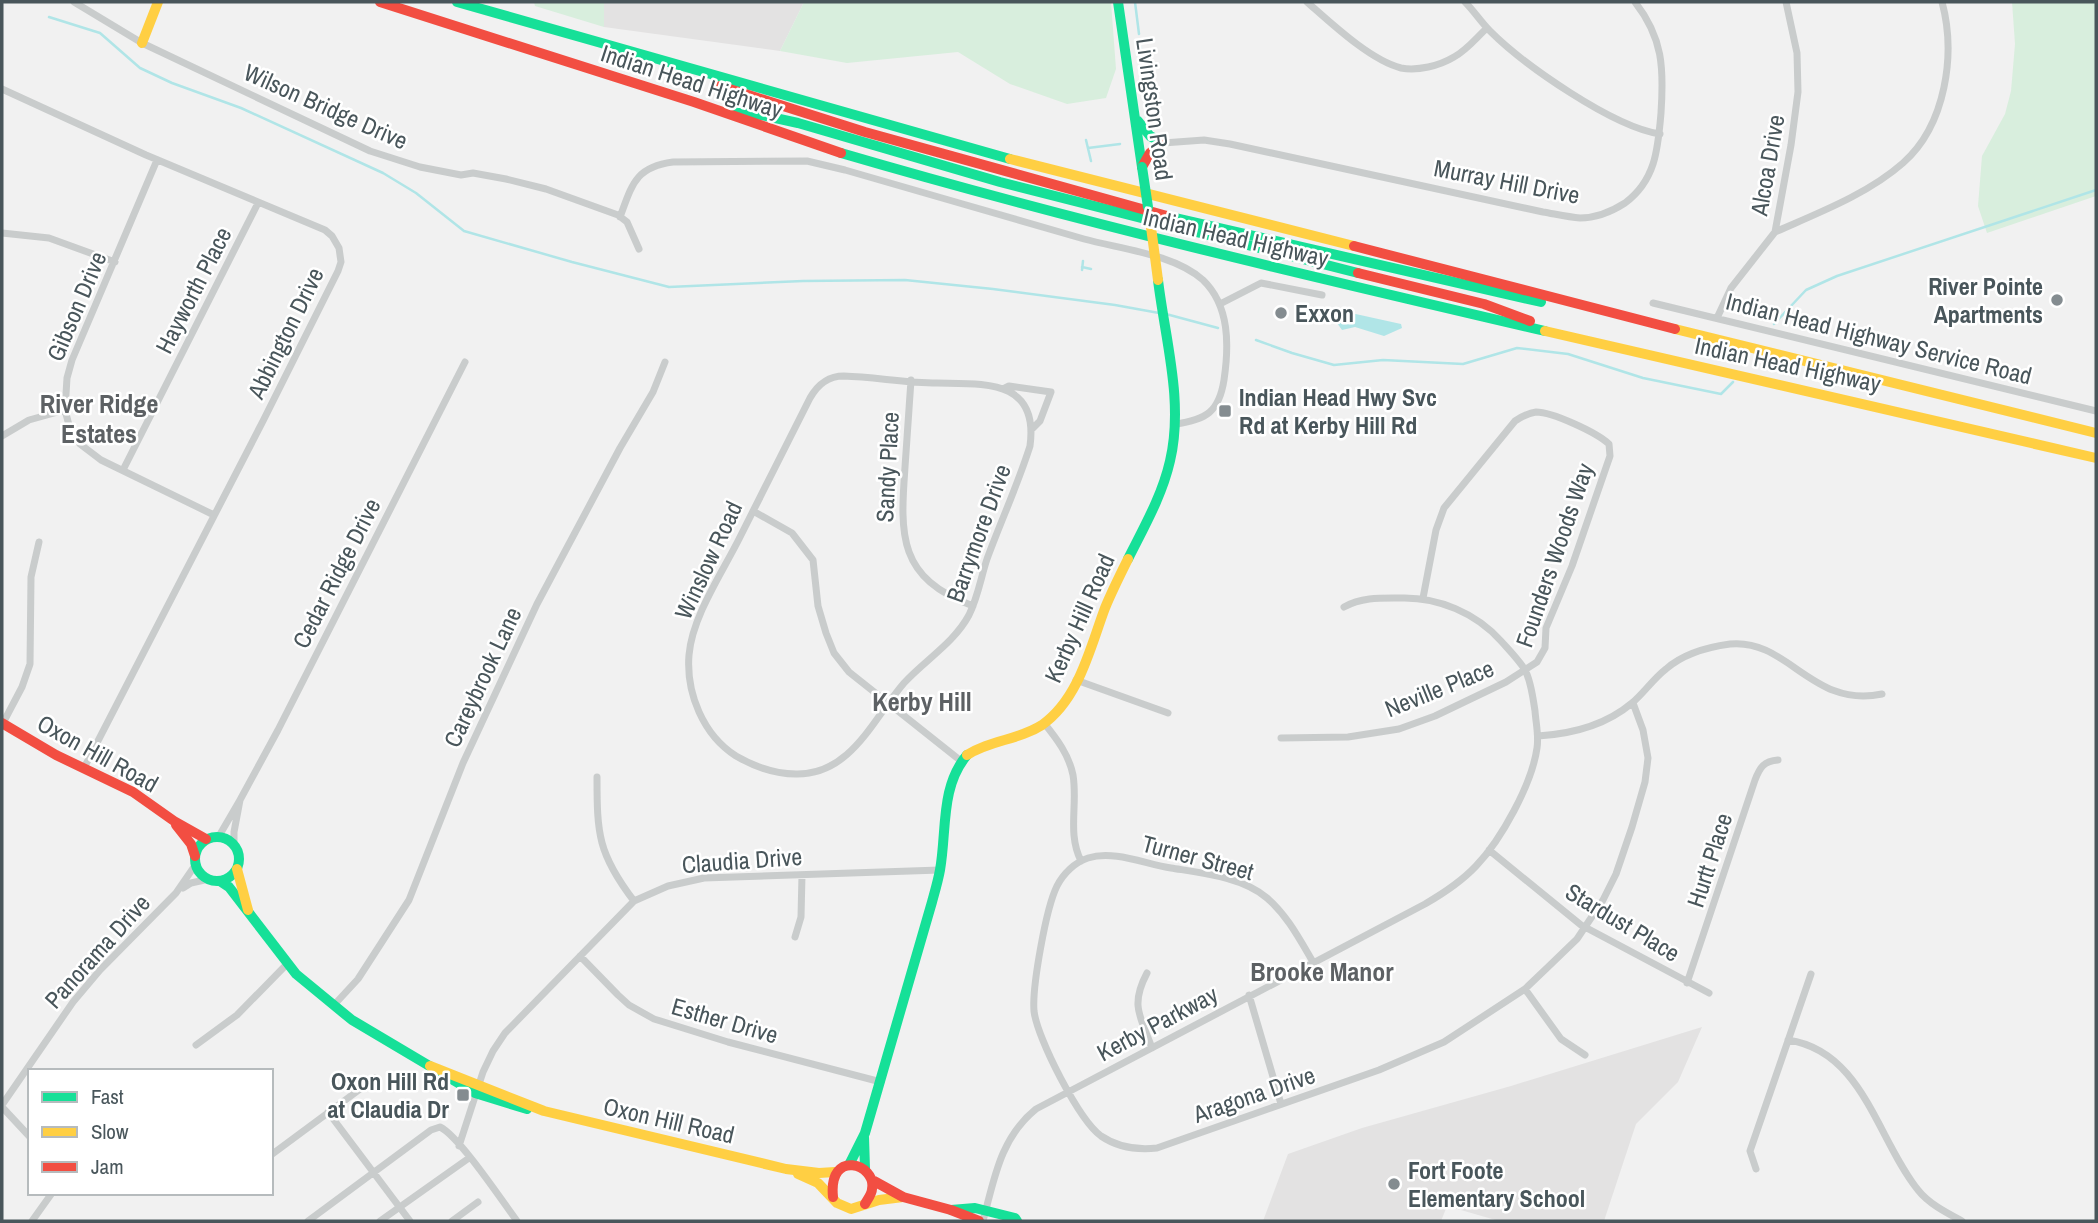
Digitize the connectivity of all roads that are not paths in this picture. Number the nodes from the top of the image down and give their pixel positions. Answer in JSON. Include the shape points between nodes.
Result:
{"nodes":[{"id":1,"x":74,"y":2,"type":"edge"},
{"id":2,"x":158,"y":2,"type":"edge"},
{"id":3,"x":380,"y":2,"type":"edge"},
{"id":4,"x":457,"y":2,"type":"edge"},
{"id":5,"x":1118,"y":2,"type":"edge"},
{"id":6,"x":1307,"y":2,"type":"edge"},
{"id":7,"x":1465,"y":2,"type":"edge"},
{"id":8,"x":1635,"y":2,"type":"edge"},
{"id":9,"x":1786,"y":2,"type":"edge"},
{"id":10,"x":1942,"y":2,"type":"edge"},
{"id":11,"x":1487,"y":28,"type":"junction"},
{"id":12,"x":142,"y":43,"type":"junction"},
{"id":13,"x":621,"y":50,"type":"junction"},
{"id":14,"x":2,"y":89,"type":"edge"},
{"id":15,"x":695,"y":102,"type":"junction"},
{"id":16,"x":1135,"y":116,"type":"junction"},
{"id":17,"x":1660,"y":134,"type":"junction"},
{"id":18,"x":1163,"y":143,"type":"junction"},
{"id":19,"x":157,"y":160,"type":"junction"},
{"id":20,"x":1142,"y":167,"type":"junction"},
{"id":21,"x":258,"y":203,"type":"junction"},
{"id":22,"x":1148,"y":209,"type":"junction"},
{"id":23,"x":620,"y":217,"type":"junction"},
{"id":24,"x":1150,"y":225,"type":"junction"},
{"id":25,"x":1775,"y":232,"type":"junction"},
{"id":26,"x":2,"y":233,"type":"edge"},
{"id":27,"x":639,"y":250,"type":"dead end"},
{"id":28,"x":115,"y":262,"type":"junction"},
{"id":29,"x":1322,"y":295,"type":"dead end"},
{"id":30,"x":1653,"y":303,"type":"dead end"},
{"id":31,"x":1220,"y":304,"type":"junction"},
{"id":32,"x":1717,"y":318,"type":"junction"},
{"id":33,"x":1679,"y":330,"type":"junction"},
{"id":34,"x":1571,"y":337,"type":"junction"},
{"id":35,"x":465,"y":362,"type":"dead end"},
{"id":36,"x":665,"y":362,"type":"dead end"},
{"id":37,"x":911,"y":380,"type":"junction"},
{"id":38,"x":1005,"y":388,"type":"junction"},
{"id":39,"x":1051,"y":392,"type":"joint"},
{"id":40,"x":65,"y":410,"type":"junction"},
{"id":41,"x":2096,"y":411,"type":"edge"},
{"id":42,"x":1175,"y":424,"type":"junction"},
{"id":43,"x":1032,"y":428,"type":"junction"},
{"id":44,"x":2096,"y":433,"type":"edge"},
{"id":45,"x":2,"y":436,"type":"edge"},
{"id":46,"x":2096,"y":457,"type":"edge"},
{"id":47,"x":124,"y":470,"type":"junction"},
{"id":48,"x":753,"y":511,"type":"junction"},
{"id":49,"x":214,"y":515,"type":"junction"},
{"id":50,"x":39,"y":542,"type":"dead end"},
{"id":51,"x":1423,"y":598,"type":"junction"},
{"id":52,"x":973,"y":606,"type":"junction"},
{"id":53,"x":1344,"y":607,"type":"dead end"},
{"id":54,"x":1525,"y":671,"type":"junction"},
{"id":55,"x":1076,"y":680,"type":"junction"},
{"id":56,"x":1882,"y":694,"type":"dead end"},
{"id":57,"x":1633,"y":703,"type":"junction"},
{"id":58,"x":888,"y":705,"type":"junction"},
{"id":59,"x":1168,"y":713,"type":"dead end"},
{"id":60,"x":2,"y":723,"type":"edge"},
{"id":61,"x":1044,"y":723,"type":"junction"},
{"id":62,"x":1538,"y":736,"type":"junction"},
{"id":63,"x":1281,"y":738,"type":"dead end"},
{"id":64,"x":1778,"y":760,"type":"dead end"},
{"id":65,"x":961,"y":761,"type":"junction"},
{"id":66,"x":84,"y":768,"type":"junction"},
{"id":67,"x":597,"y":777,"type":"dead end"},
{"id":68,"x":240,"y":800,"type":"junction"},
{"id":69,"x":174,"y":821,"type":"junction"},
{"id":70,"x":219,"y":836,"type":"junction"},
{"id":71,"x":206,"y":839,"type":"junction"},
{"id":72,"x":234,"y":844,"type":"junction"},
{"id":73,"x":1489,"y":850,"type":"junction"},
{"id":74,"x":196,"y":860,"type":"junction"},
{"id":75,"x":1081,"y":861,"type":"junction"},
{"id":76,"x":237,"y":869,"type":"junction"},
{"id":77,"x":940,"y":870,"type":"junction"},
{"id":78,"x":803,"y":875,"type":"junction"},
{"id":79,"x":215,"y":880,"type":"junction"},
{"id":80,"x":176,"y":893,"type":"junction"},
{"id":81,"x":634,"y":901,"type":"junction"},
{"id":82,"x":249,"y":914,"type":"junction"},
{"id":83,"x":1586,"y":928,"type":"junction"},
{"id":84,"x":795,"y":937,"type":"dead end"},
{"id":85,"x":580,"y":956,"type":"junction"},
{"id":86,"x":1313,"y":962,"type":"junction"},
{"id":87,"x":287,"y":964,"type":"junction"},
{"id":88,"x":1147,"y":973,"type":"dead end"},
{"id":89,"x":1811,"y":974,"type":"dead end"},
{"id":90,"x":1687,"y":983,"type":"junction"},
{"id":91,"x":1525,"y":989,"type":"junction"},
{"id":92,"x":1709,"y":993,"type":"dead end"},
{"id":93,"x":1249,"y":995,"type":"junction"},
{"id":94,"x":334,"y":1005,"type":"junction"},
{"id":95,"x":1788,"y":1040,"type":"junction"},
{"id":96,"x":196,"y":1045,"type":"dead end"},
{"id":97,"x":1152,"y":1048,"type":"junction"},
{"id":98,"x":1586,"y":1055,"type":"dead end"},
{"id":99,"x":374,"y":1078,"type":"dead end"},
{"id":100,"x":881,"y":1082,"type":"junction"},
{"id":101,"x":477,"y":1088,"type":"junction"},
{"id":102,"x":1068,"y":1091,"type":"junction"},
{"id":103,"x":1281,"y":1104,"type":"junction"},
{"id":104,"x":2,"y":1106,"type":"edge"},
{"id":105,"x":328,"y":1112,"type":"junction"},
{"id":106,"x":864,"y":1133,"type":"junction"},
{"id":107,"x":28,"y":1135,"type":"edge"},
{"id":108,"x":459,"y":1146,"type":"junction"},
{"id":109,"x":273,"y":1153,"type":"edge"},
{"id":110,"x":469,"y":1158,"type":"junction"},
{"id":111,"x":849,"y":1165,"type":"junction"},
{"id":112,"x":865,"y":1168,"type":"junction"},
{"id":113,"x":786,"y":1169,"type":"junction"},
{"id":114,"x":1756,"y":1169,"type":"dead end"},
{"id":115,"x":835,"y":1172,"type":"junction"},
{"id":116,"x":372,"y":1173,"type":"junction"},
{"id":117,"x":874,"y":1181,"type":"junction"},
{"id":118,"x":51,"y":1195,"type":"edge"},
{"id":119,"x":832,"y":1197,"type":"junction"},
{"id":120,"x":902,"y":1197,"type":"junction"},
{"id":121,"x":478,"y":1202,"type":"dead end"},
{"id":122,"x":865,"y":1204,"type":"junction"},
{"id":123,"x":399,"y":1207,"type":"junction"},
{"id":124,"x":983,"y":1218,"type":"edge"},
{"id":125,"x":32,"y":1221,"type":"edge"},
{"id":126,"x":308,"y":1221,"type":"edge"},
{"id":127,"x":380,"y":1221,"type":"edge"},
{"id":128,"x":410,"y":1221,"type":"edge"},
{"id":129,"x":452,"y":1221,"type":"edge"},
{"id":130,"x":517,"y":1221,"type":"edge"},
{"id":131,"x":1017,"y":1221,"type":"edge"},
{"id":132,"x":1962,"y":1221,"type":"edge"}],
"edges":[{"from":1,"to":12,"type":"street","name":"Wilson Bridge Drive"},
{"from":2,"to":12,"type":"main road"},
{"from":3,"to":15,"type":"main road","name":"Indian Head Highway"},
{"from":4,"to":13,"type":"main road","name":"Indian Head Highway"},
{"from":5,"to":16,"type":"main road","name":"Livingston Road"},
{"from":6,"to":11,"type":"street","via":[[1364,47],[1402,68],[1447,61]]},
{"from":7,"to":11,"type":"street"},
{"from":8,"to":17,"type":"street","name":"Murray Hill Drive","via":[[1655,33],[1661,55]]},
{"from":9,"to":25,"type":"street","name":"Alcoa Drive","via":[[1797,53],[1798,92]]},
{"from":10,"to":25,"type":"street","via":[[1947,71],[1934,115],[1917,147],[1889,173]]},
{"from":11,"to":17,"type":"street","via":[[1566,89],[1622,121]]},
{"from":12,"to":23,"type":"street","name":"Wilson Bridge Drive","via":[[378,155],[461,175],[506,179]]},
{"from":13,"to":22,"type":"main road","via":[[864,132]]},
{"from":13,"to":33,"type":"main road","name":"Indian Head Highway","via":[[993,155]]},
{"from":14,"to":19,"type":"street","name":"Abbington Drive"},
{"from":15,"to":24,"type":"main road","via":[[751,112]]},
{"from":15,"to":34,"type":"main road","name":"Indian Head Highway","via":[[827,149],[982,194]]},
{"from":16,"to":18,"type":"main road","via":[[1150,136]]},
{"from":16,"to":20,"type":"main road","name":"Livingston Road"},
{"from":17,"to":18,"type":"street","name":"Murray Hill Drive","via":[[1653,167],[1639,191],[1611,211],[1582,218],[1230,144],[1204,140]]},
{"from":18,"to":20,"type":"main road"},
{"from":19,"to":21,"type":"street","name":"Abbington Drive"},
{"from":19,"to":28,"type":"street","name":"Gibson Drive"},
{"from":20,"to":22,"type":"main road","name":"Livingston Road","bridge":true},
{"from":21,"to":47,"type":"street","name":"Hayworth Place"},
{"from":21,"to":49,"type":"street","name":"Abbington Drive","via":[[329,233],[339,248],[341,262]]},
{"from":22,"to":24,"type":"main road","name":"Livingston Road"},
{"from":22,"to":33,"type":"main road","via":[[1486,291]]},
{"from":23,"to":27,"type":"street"},
{"from":23,"to":31,"type":"street","via":[[637,177],[655,166],[673,162],[820,163],[1169,260],[1203,280]]},
{"from":24,"to":34,"type":"main road","via":[[1484,304]]},
{"from":24,"to":42,"type":"main road","name":"Kerby Hill Road","bridge":true},
{"from":25,"to":32,"type":"street","name":"Alcoa Drive","via":[[1731,288]]},
{"from":26,"to":28,"type":"street","via":[[48,238]]},
{"from":28,"to":40,"type":"street","name":"Gibson Drive","via":[[68,370]]},
{"from":29,"to":31,"type":"street","via":[[1261,283]]},
{"from":30,"to":32,"type":"street","name":"Indian Head Highway Service Road"},
{"from":31,"to":42,"type":"street","via":[[1227,334],[1219,402],[1193,422]]},
{"from":32,"to":41,"type":"street","name":"Indian Head Highway Service Road"},
{"from":33,"to":44,"type":"main road","name":"Indian Head Highway"},
{"from":34,"to":46,"type":"main road","name":"Indian Head Highway"},
{"from":35,"to":68,"type":"street","name":"Cedar Ridge Drive"},
{"from":36,"to":94,"type":"street","name":"Careybrook Lane","via":[[537,604],[480,725],[408,900],[358,979]]},
{"from":37,"to":38,"type":"street","name":"Winslow Road"},
{"from":37,"to":48,"type":"street","name":"Winslow Road","via":[[833,376],[823,382],[810,398]]},
{"from":37,"to":52,"type":"street","name":"Sandy Place","via":[[904,541],[919,570],[937,589]]},
{"from":38,"to":39,"type":"street","name":"Winslow Road"},
{"from":38,"to":43,"type":"street","name":"Barrymore Drive","via":[[1026,407]]},
{"from":39,"to":43,"type":"street","name":"Barrymore Drive","via":[[1040,421]]},
{"from":40,"to":45,"type":"street","via":[[29,420]]},
{"from":40,"to":47,"type":"street","name":"Gibson Drive","via":[[80,444]]},
{"from":42,"to":55,"type":"main road","name":"Kerby Hill Road","via":[[1166,479]]},
{"from":43,"to":52,"type":"street","name":"Barrymore Drive"},
{"from":47,"to":49,"type":"street","name":"Gibson Drive"},
{"from":48,"to":58,"type":"street","via":[[787,529],[813,560],[818,606],[834,653]]},
{"from":48,"to":58,"type":"street","name":"Winslow Road","via":[[702,612],[690,646],[692,692],[713,734],[736,756],[765,770],[814,773],[848,754]]},
{"from":49,"to":66,"type":"street","name":"Abbington Drive"},
{"from":50,"to":60,"type":"street","via":[[31,577],[30,664]]},
{"from":51,"to":53,"type":"street","name":"Kerby Parkway","via":[[1367,599]]},
{"from":51,"to":54,"type":"street","name":"Kerby Parkway","via":[[1481,622]]},
{"from":51,"to":54,"type":"street","name":"Founders Woods Way","via":[[1444,508],[1515,421],[1544,413],[1605,440],[1610,454],[1546,628],[1545,648]]},
{"from":52,"to":58,"type":"street","name":"Barrymore Drive","via":[[960,629],[910,676]]},
{"from":54,"to":62,"type":"street","name":"Kerby Parkway"},
{"from":54,"to":63,"type":"street","name":"Neville Place","via":[[1399,729],[1348,737]]},
{"from":55,"to":59,"type":"street"},
{"from":55,"to":61,"type":"main road","name":"Kerby Hill Road","via":[[1063,704]]},
{"from":56,"to":57,"type":"street","via":[[1857,697],[1835,692],[1773,655],[1733,644],[1681,659]]},
{"from":57,"to":62,"type":"street","via":[[1585,729]]},
{"from":57,"to":83,"type":"street","name":"Aragona Drive","via":[[1648,750],[1645,782],[1616,874]]},
{"from":58,"to":65,"type":"street"},
{"from":60,"to":66,"type":"main road","name":"Oxon Hill Road"},
{"from":61,"to":65,"type":"main road","name":"Kerby Hill Road","via":[[978,748]]},
{"from":61,"to":75,"type":"street","via":[[1071,767],[1072,827]]},
{"from":62,"to":73,"type":"street","name":"Kerby Parkway","via":[[1529,777]]},
{"from":64,"to":90,"type":"street","name":"Hurtt Place","via":[[1763,765],[1755,780]]},
{"from":65,"to":77,"type":"main road","via":[[950,784]]},
{"from":66,"to":69,"type":"main road","name":"Oxon Hill Road","via":[[133,792]]},
{"from":67,"to":81,"type":"street","via":[[601,842]]},
{"from":68,"to":70,"type":"street","name":"Cedar Ridge Drive"},
{"from":68,"to":72,"type":"street","name":"Cedar Ridge Drive"},
{"from":69,"to":71,"type":"main road","name":"Oxon Hill Road"},
{"from":69,"to":74,"type":"main road","name":"Oxon Hill Road","via":[[191,844]]},
{"from":70,"to":71,"type":"main road"},
{"from":70,"to":72,"type":"main road"},
{"from":71,"to":74,"type":"main road"},
{"from":72,"to":76,"type":"main road","via":[[239,851]]},
{"from":73,"to":83,"type":"street","name":"Stardust Place"},
{"from":73,"to":86,"type":"street","name":"Kerby Parkway","via":[[1460,882],[1437,897]]},
{"from":74,"to":79,"type":"main road","via":[[203,876]]},
{"from":74,"to":80,"type":"street","name":"Panorama Drive"},
{"from":75,"to":86,"type":"street","name":"Turner Street","via":[[1118,857],[1249,887],[1283,915]]},
{"from":75,"to":102,"type":"street","name":"Aragona Drive","via":[[1062,878],[1055,892],[1035,991],[1038,1028]]},
{"from":76,"to":79,"type":"main road","via":[[230,877]]},
{"from":76,"to":82,"type":"main road","name":"Oxon Hill Road"},
{"from":77,"to":78,"type":"street","name":"Claudia Drive"},
{"from":77,"to":100,"type":"main road"},
{"from":78,"to":81,"type":"street","name":"Claudia Drive","via":[[692,880]]},
{"from":78,"to":84,"type":"street"},
{"from":79,"to":80,"type":"street","name":"Panorama Drive","via":[[191,883]]},
{"from":79,"to":82,"type":"main road","name":"Oxon Hill Road","via":[[229,887]]},
{"from":80,"to":104,"type":"street","name":"Panorama Drive","via":[[72,1002]]},
{"from":81,"to":85,"type":"street","name":"Claudia Drive"},
{"from":82,"to":87,"type":"main road","name":"Oxon Hill Road"},
{"from":83,"to":90,"type":"street","name":"Stardust Place"},
{"from":83,"to":91,"type":"street","name":"Aragona Drive"},
{"from":85,"to":100,"type":"street","name":"Esther Drive","via":[[618,995],[654,1019]]},
{"from":85,"to":101,"type":"street","name":"Claudia Drive","via":[[499,1041]]},
{"from":86,"to":93,"type":"street","name":"Kerby Parkway"},
{"from":87,"to":94,"type":"main road","name":"Oxon Hill Road"},
{"from":87,"to":96,"type":"street","via":[[237,1015]]},
{"from":88,"to":97,"type":"street","via":[[1137,1005]]},
{"from":89,"to":95,"type":"street"},
{"from":90,"to":92,"type":"street","name":"Stardust Place"},
{"from":91,"to":98,"type":"street","via":[[1561,1039]]},
{"from":91,"to":103,"type":"street","name":"Aragona Drive","via":[[1444,1042]]},
{"from":93,"to":97,"type":"street","name":"Kerby Parkway"},
{"from":93,"to":103,"type":"street"},
{"from":94,"to":101,"type":"main road","name":"Oxon Hill Road","via":[[430,1066]]},
{"from":95,"to":114,"type":"street","via":[[1750,1151]]},
{"from":95,"to":132,"type":"street","via":[[1805,1043],[1843,1068],[1866,1097],[1919,1192]]},
{"from":97,"to":102,"type":"street","name":"Kerby Parkway"},
{"from":99,"to":105,"type":"street"},
{"from":100,"to":106,"type":"main road"},
{"from":101,"to":108,"type":"street","name":"Claudia Drive"},
{"from":101,"to":113,"type":"main road","name":"Oxon Hill Road","via":[[505,1104]]},
{"from":102,"to":103,"type":"street","name":"Aragona Drive","via":[[1098,1134],[1140,1149],[1157,1148]]},
{"from":102,"to":124,"type":"street","name":"Kerby Parkway","via":[[1028,1115],[1009,1140]]},
{"from":104,"to":107,"type":"street","name":"Panorama Drive"},
{"from":105,"to":109,"type":"street"},
{"from":105,"to":116,"type":"street"},
{"from":106,"to":111,"type":"main road"},
{"from":106,"to":112,"type":"main road"},
{"from":108,"to":110,"type":"street"},
{"from":108,"to":116,"type":"street","via":[[443,1128],[431,1129]]},
{"from":110,"to":123,"type":"street"},
{"from":110,"to":130,"type":"street"},
{"from":111,"to":112,"type":"main road"},
{"from":111,"to":115,"type":"main road"},
{"from":112,"to":117,"type":"main road"},
{"from":113,"to":115,"type":"main road","name":"Oxon Hill Road"},
{"from":113,"to":119,"type":"main road","name":"Oxon Hill Road","via":[[818,1183]]},
{"from":115,"to":119,"type":"main road"},
{"from":116,"to":123,"type":"street"},
{"from":116,"to":126,"type":"street"},
{"from":117,"to":120,"type":"main road"},
{"from":117,"to":122,"type":"main road","via":[[873,1194]]},
{"from":118,"to":125,"type":"street"},
{"from":119,"to":122,"type":"main road","via":[[844,1207]]},
{"from":120,"to":122,"type":"main road"},
{"from":120,"to":124,"type":"main road"},
{"from":121,"to":129,"type":"street"},
{"from":123,"to":127,"type":"street"},
{"from":123,"to":128,"type":"street"},
{"from":124,"to":131,"type":"main road"}]}
